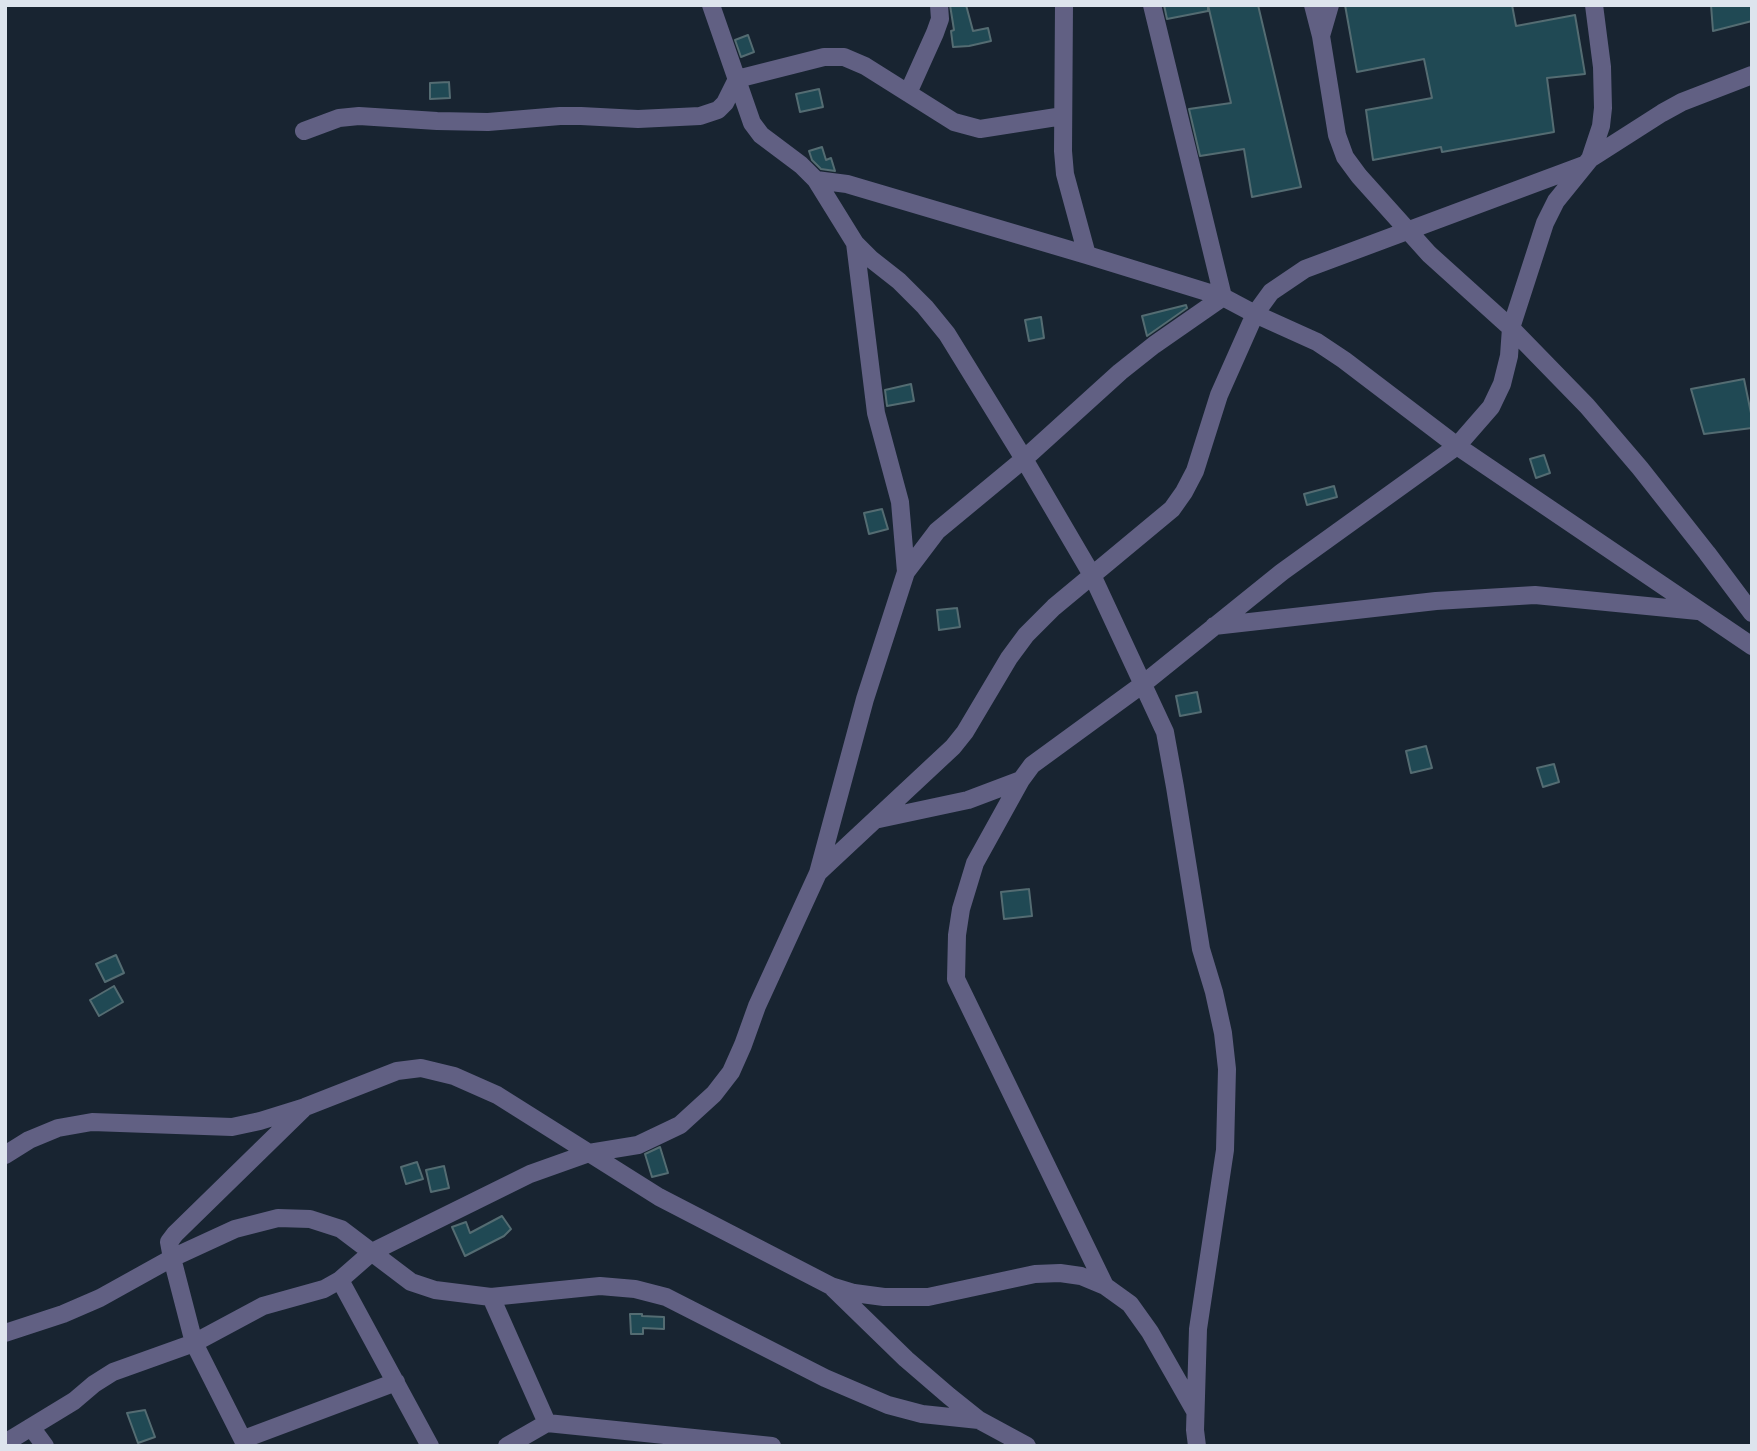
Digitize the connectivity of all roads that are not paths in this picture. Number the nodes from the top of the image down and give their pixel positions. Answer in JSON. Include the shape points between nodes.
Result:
{"nodes":[{"id":1,"x":711,"y":5,"type":"edge"},
{"id":2,"x":939,"y":5,"type":"edge"},
{"id":3,"x":1064,"y":5,"type":"edge"},
{"id":4,"x":1152,"y":5,"type":"edge"},
{"id":5,"x":1313,"y":5,"type":"edge"},
{"id":6,"x":1330,"y":5,"type":"edge"},
{"id":7,"x":1594,"y":5,"type":"edge"},
{"id":8,"x":1321,"y":36,"type":"junction"},
{"id":9,"x":1752,"y":75,"type":"edge"},
{"id":10,"x":737,"y":79,"type":"junction"},
{"id":11,"x":908,"y":93,"type":"junction"},
{"id":12,"x":1063,"y":116,"type":"junction"},
{"id":13,"x":304,"y":131,"type":"dead end"},
{"id":14,"x":1587,"y":162,"type":"junction"},
{"id":15,"x":816,"y":180,"type":"junction"},
{"id":16,"x":1408,"y":230,"type":"junction"},
{"id":17,"x":855,"y":243,"type":"junction"},
{"id":18,"x":1087,"y":255,"type":"junction"},
{"id":19,"x":1223,"y":297,"type":"junction"},
{"id":20,"x":1255,"y":314,"type":"junction"},
{"id":21,"x":1511,"y":328,"type":"junction"},
{"id":22,"x":1457,"y":446,"type":"junction"},
{"id":23,"x":1024,"y":459,"type":"junction"},
{"id":24,"x":906,"y":572,"type":"junction"},
{"id":25,"x":1093,"y":575,"type":"junction"},
{"id":26,"x":1700,"y":611,"type":"junction"},
{"id":27,"x":1752,"y":613,"type":"edge"},
{"id":28,"x":1214,"y":626,"type":"junction"},
{"id":29,"x":1752,"y":646,"type":"edge"},
{"id":30,"x":1143,"y":684,"type":"junction"},
{"id":31,"x":1021,"y":780,"type":"junction"},
{"id":32,"x":875,"y":820,"type":"junction"},
{"id":33,"x":818,"y":873,"type":"junction"},
{"id":34,"x":305,"y":1107,"type":"junction"},
{"id":35,"x":589,"y":1153,"type":"junction"},
{"id":36,"x":5,"y":1155,"type":"edge"},
{"id":37,"x":372,"y":1252,"type":"junction"},
{"id":38,"x":172,"y":1258,"type":"junction"},
{"id":39,"x":340,"y":1280,"type":"junction"},
{"id":40,"x":831,"y":1286,"type":"junction"},
{"id":41,"x":1105,"y":1286,"type":"junction"},
{"id":42,"x":491,"y":1297,"type":"junction"},
{"id":43,"x":5,"y":1334,"type":"edge"},
{"id":44,"x":194,"y":1343,"type":"junction"},
{"id":45,"x":396,"y":1382,"type":"junction"},
{"id":46,"x":1195,"y":1412,"type":"junction"},
{"id":47,"x":979,"y":1420,"type":"junction"},
{"id":48,"x":547,"y":1423,"type":"junction"},
{"id":49,"x":31,"y":1427,"type":"junction"},
{"id":50,"x":245,"y":1442,"type":"edge"},
{"id":51,"x":5,"y":1443,"type":"edge"},
{"id":52,"x":45,"y":1446,"type":"edge"},
{"id":53,"x":430,"y":1446,"type":"edge"},
{"id":54,"x":507,"y":1446,"type":"edge"},
{"id":55,"x":772,"y":1446,"type":"edge"},
{"id":56,"x":1027,"y":1446,"type":"edge"},
{"id":57,"x":1197,"y":1446,"type":"edge"}],
"edges":[{"from":1,"to":10,"type":"street"},
{"from":2,"to":11,"type":"street","via":[[940,19]]},
{"from":3,"to":12,"type":"street"},
{"from":4,"to":19,"type":"street"},
{"from":5,"to":8,"type":"street"},
{"from":6,"to":8,"type":"street"},
{"from":7,"to":14,"type":"street","via":[[1603,107]]},
{"from":8,"to":16,"type":"street","via":[[1337,135],[1345,157]]},
{"from":9,"to":14,"type":"street","via":[[1672,107]]},
{"from":10,"to":11,"type":"street","via":[[824,57],[844,57]]},
{"from":10,"to":13,"type":"street","via":[[718,110],[700,116],[560,116],[488,122],[359,116]]},
{"from":10,"to":15,"type":"street","via":[[752,123],[761,135]]},
{"from":11,"to":12,"type":"street","via":[[954,122],[979,129]]},
{"from":12,"to":18,"type":"street","via":[[1065,174]]},
{"from":14,"to":16,"type":"street"},
{"from":14,"to":21,"type":"street","via":[[1545,223]]},
{"from":15,"to":17,"type":"street"},
{"from":15,"to":18,"type":"street","via":[[847,184]]},
{"from":16,"to":20,"type":"street","via":[[1305,269],[1271,292]]},
{"from":16,"to":21,"type":"street"},
{"from":17,"to":23,"type":"street","via":[[899,281],[947,334]]},
{"from":17,"to":24,"type":"street","via":[[876,413],[900,502]]},
{"from":18,"to":19,"type":"street"},
{"from":19,"to":20,"type":"street"},
{"from":19,"to":23,"type":"street","via":[[1120,372]]},
{"from":20,"to":22,"type":"street","via":[[1317,342]]},
{"from":20,"to":25,"type":"street","via":[[1184,492],[1172,509]]},
{"from":21,"to":22,"type":"street","via":[[1502,384],[1491,407]]},
{"from":21,"to":27,"type":"street","via":[[1640,468]]},
{"from":22,"to":26,"type":"street"},
{"from":22,"to":28,"type":"street"},
{"from":23,"to":24,"type":"street","via":[[937,531]]},
{"from":23,"to":25,"type":"street"},
{"from":24,"to":33,"type":"street","via":[[865,699]]},
{"from":25,"to":30,"type":"street"},
{"from":25,"to":32,"type":"street","via":[[1026,635],[953,747]]},
{"from":26,"to":28,"type":"street","via":[[1535,595],[1436,601]]},
{"from":26,"to":29,"type":"street"},
{"from":28,"to":30,"type":"street"},
{"from":30,"to":31,"type":"street","via":[[1044,755]]},
{"from":30,"to":46,"type":"street","via":[[1165,732],[1201,950],[1223,1033],[1227,1069],[1225,1150],[1198,1329]]},
{"from":31,"to":32,"type":"street","via":[[968,800]]},
{"from":31,"to":41,"type":"street","via":[[975,863],[961,909],[956,979]]},
{"from":32,"to":33,"type":"street"},
{"from":33,"to":35,"type":"street","via":[[743,1045],[714,1094],[680,1125],[638,1145]]},
{"from":34,"to":35,"type":"street","via":[[397,1071],[421,1068],[454,1076],[497,1095]]},
{"from":34,"to":36,"type":"street","via":[[232,1127],[92,1122],[58,1128]]},
{"from":34,"to":38,"type":"street","via":[[175,1234],[169,1242]]},
{"from":35,"to":37,"type":"street","via":[[530,1174]]},
{"from":35,"to":40,"type":"street","via":[[659,1197]]},
{"from":37,"to":38,"type":"street","via":[[341,1229],[310,1219],[278,1218],[235,1229]]},
{"from":37,"to":39,"type":"street"},
{"from":37,"to":42,"type":"street","via":[[411,1282]]},
{"from":38,"to":43,"type":"street","via":[[100,1298]]},
{"from":38,"to":44,"type":"street"},
{"from":39,"to":44,"type":"street","via":[[263,1306]]},
{"from":39,"to":45,"type":"street"},
{"from":40,"to":41,"type":"street","via":[[884,1297],[928,1297],[1060,1273]]},
{"from":40,"to":47,"type":"street","via":[[906,1359]]},
{"from":41,"to":46,"type":"street","via":[[1130,1304]]},
{"from":42,"to":47,"type":"street","via":[[600,1286],[656,1294],[888,1405]]},
{"from":42,"to":48,"type":"street"},
{"from":44,"to":49,"type":"street","via":[[113,1372]]},
{"from":44,"to":50,"type":"street"},
{"from":45,"to":50,"type":"street"},
{"from":45,"to":53,"type":"street"},
{"from":46,"to":57,"type":"street"},
{"from":47,"to":56,"type":"street"},
{"from":48,"to":54,"type":"street"},
{"from":48,"to":55,"type":"street"},
{"from":49,"to":51,"type":"street"},
{"from":49,"to":52,"type":"street"}]}
